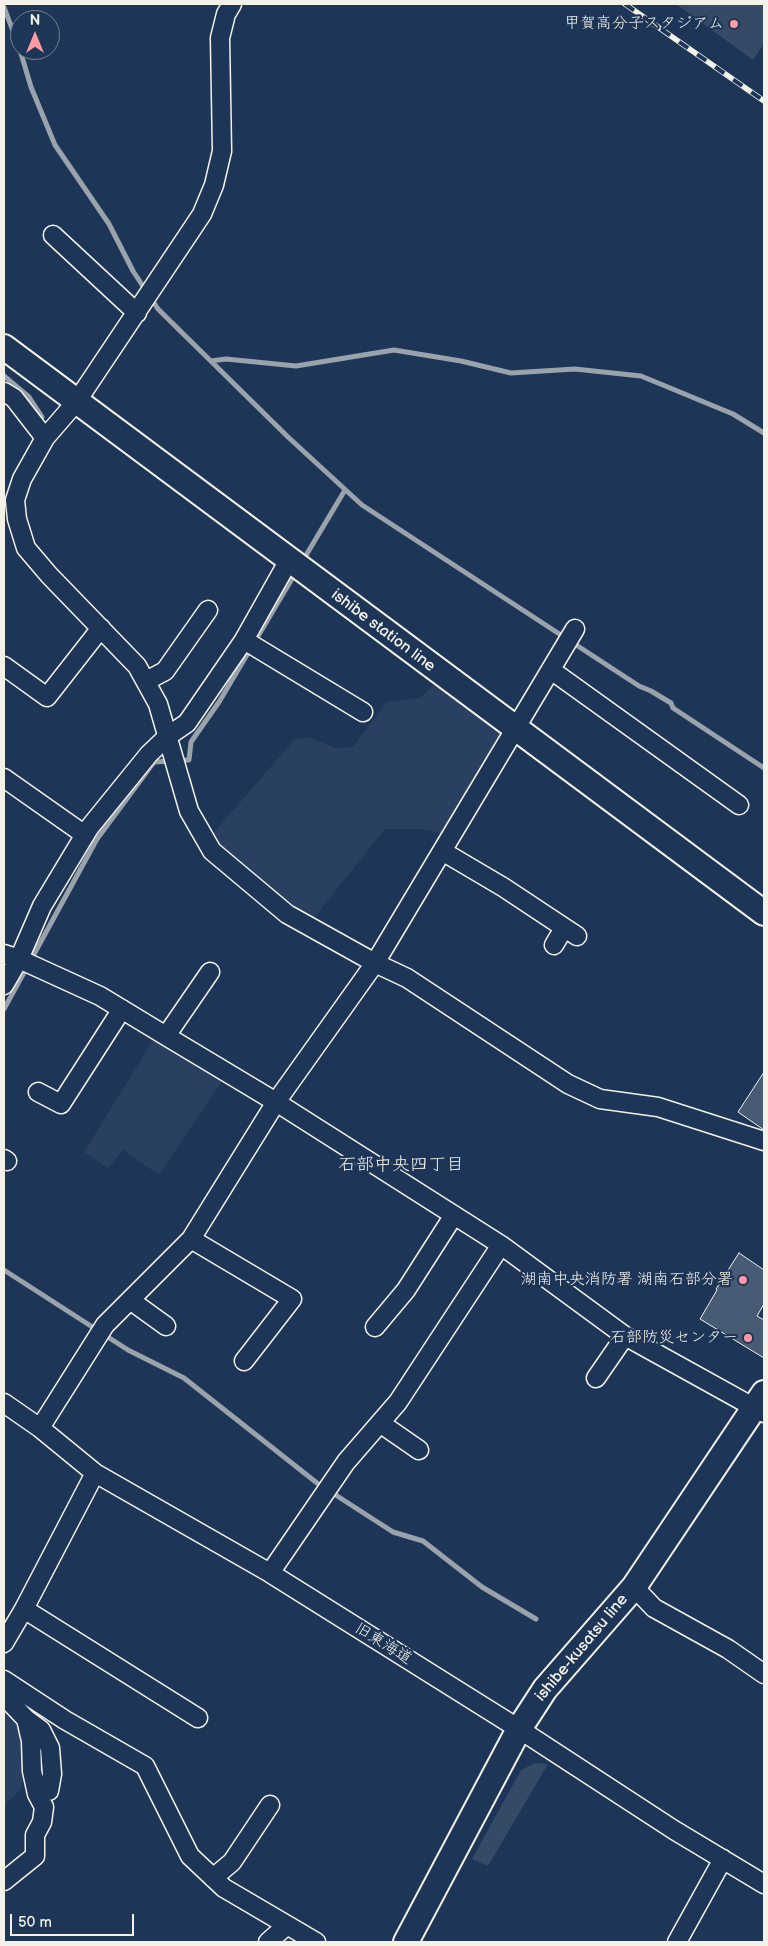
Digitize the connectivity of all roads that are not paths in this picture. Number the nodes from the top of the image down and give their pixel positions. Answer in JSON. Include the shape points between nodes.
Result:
{"nodes":[{"id":1,"x":232,"y":4,"type":"edge"},
{"id":2,"x":53,"y":235,"type":"dead end"},
{"id":3,"x":137,"y":313,"type":"junction"},
{"id":4,"x":4,"y":347,"type":"edge"},
{"id":5,"x":4,"y":392,"type":"edge"},
{"id":6,"x":77,"y":401,"type":"junction"},
{"id":7,"x":45,"y":438,"type":"junction"},
{"id":8,"x":10,"y":501,"type":"edge"},
{"id":9,"x":289,"y":560,"type":"junction"},
{"id":10,"x":208,"y":610,"type":"dead end"},
{"id":11,"x":101,"y":628,"type":"junction"},
{"id":12,"x":575,"y":629,"type":"dead end"},
{"id":13,"x":244,"y":640,"type":"junction"},
{"id":14,"x":4,"y":666,"type":"edge"},
{"id":15,"x":551,"y":670,"type":"junction"},
{"id":16,"x":146,"y":681,"type":"junction"},
{"id":17,"x":363,"y":712,"type":"dead end"},
{"id":18,"x":516,"y":730,"type":"junction"},
{"id":19,"x":168,"y":736,"type":"junction"},
{"id":20,"x":4,"y":778,"type":"edge"},
{"id":21,"x":739,"y":805,"type":"dead end"},
{"id":22,"x":85,"y":835,"type":"junction"},
{"id":23,"x":442,"y":851,"type":"junction"},
{"id":24,"x":764,"y":913,"type":"edge"},
{"id":25,"x":554,"y":945,"type":"dead end"},
{"id":26,"x":11,"y":957,"type":"edge"},
{"id":27,"x":375,"y":962,"type":"junction"},
{"id":28,"x":210,"y":972,"type":"dead end"},
{"id":29,"x":4,"y":985,"type":"edge"},
{"id":30,"x":122,"y":1009,"type":"junction"},
{"id":31,"x":166,"y":1036,"type":"junction"},
{"id":32,"x":38,"y":1092,"type":"dead end"},
{"id":33,"x":276,"y":1102,"type":"junction"},
{"id":34,"x":764,"y":1141,"type":"edge"},
{"id":35,"x":454,"y":1215,"type":"junction"},
{"id":36,"x":191,"y":1240,"type":"junction"},
{"id":37,"x":501,"y":1246,"type":"junction"},
{"id":38,"x":130,"y":1300,"type":"junction"},
{"id":39,"x":166,"y":1326,"type":"dead end"},
{"id":40,"x":375,"y":1327,"type":"dead end"},
{"id":41,"x":625,"y":1336,"type":"junction"},
{"id":42,"x":244,"y":1361,"type":"dead end"},
{"id":43,"x":596,"y":1378,"type":"dead end"},
{"id":44,"x":4,"y":1403,"type":"edge"},
{"id":45,"x":761,"y":1404,"type":"edge"},
{"id":46,"x":380,"y":1422,"type":"junction"},
{"id":47,"x":40,"y":1428,"type":"junction"},
{"id":48,"x":419,"y":1450,"type":"dead end"},
{"id":49,"x":95,"y":1473,"type":"junction"},
{"id":50,"x":270,"y":1574,"type":"junction"},
{"id":51,"x":634,"y":1588,"type":"junction"},
{"id":52,"x":24,"y":1609,"type":"junction"},
{"id":53,"x":4,"y":1643,"type":"edge"},
{"id":54,"x":764,"y":1674,"type":"edge"},
{"id":55,"x":4,"y":1680,"type":"edge"},
{"id":56,"x":4,"y":1696,"type":"edge"},
{"id":57,"x":198,"y":1718,"type":"dead end"},
{"id":58,"x":26,"y":1720,"type":"junction"},
{"id":59,"x":519,"y":1729,"type":"junction"},
{"id":60,"x":50,"y":1791,"type":"dead end"},
{"id":61,"x":270,"y":1805,"type":"dead end"},
{"id":62,"x":723,"y":1859,"type":"junction"},
{"id":63,"x":213,"y":1878,"type":"junction"},
{"id":64,"x":4,"y":1881,"type":"edge"},
{"id":65,"x":764,"y":1884,"type":"edge"},
{"id":66,"x":287,"y":1925,"type":"junction"},
{"id":67,"x":268,"y":1942,"type":"edge"},
{"id":68,"x":316,"y":1942,"type":"edge"},
{"id":69,"x":406,"y":1942,"type":"edge"},
{"id":70,"x":677,"y":1942,"type":"edge"}],
"edges":[{"from":1,"to":3,"type":"street","via":[[220,38],[222,151],[214,186],[202,214]]},
{"from":2,"to":3,"type":"street"},
{"from":3,"to":6,"type":"street"},
{"from":4,"to":6,"type":"main road","name":"ishibe station line"},
{"from":5,"to":7,"type":"street","via":[[14,398]]},
{"from":6,"to":7,"type":"street"},
{"from":6,"to":9,"type":"main road","name":"ishibe station line"},
{"from":7,"to":8,"type":"street"},
{"from":8,"to":11,"type":"street","via":[[26,548]]},
{"from":9,"to":13,"type":"street"},
{"from":9,"to":18,"type":"main road","name":"ishibe station line"},
{"from":10,"to":16,"type":"street","via":[[165,671]]},
{"from":11,"to":14,"type":"street","via":[[47,696]]},
{"from":11,"to":16,"type":"street","via":[[137,666]]},
{"from":12,"to":15,"type":"street"},
{"from":13,"to":17,"type":"street"},
{"from":13,"to":19,"type":"street","via":[[187,723]]},
{"from":15,"to":18,"type":"street"},
{"from":15,"to":21,"type":"street"},
{"from":16,"to":19,"type":"street","via":[[158,704]]},
{"from":18,"to":23,"type":"street"},
{"from":18,"to":24,"type":"main road","name":"ishibe station line"},
{"from":19,"to":22,"type":"street"},
{"from":19,"to":27,"type":"street","via":[[188,811],[212,851],[288,914]]},
{"from":20,"to":22,"type":"street"},
{"from":22,"to":26,"type":"street"},
{"from":23,"to":25,"type":"street","via":[[570,932]]},
{"from":23,"to":27,"type":"street"},
{"from":26,"to":29,"type":"street"},
{"from":26,"to":30,"type":"street"},
{"from":27,"to":33,"type":"street"},
{"from":27,"to":34,"type":"street","via":[[407,978],[568,1084],[600,1100],[658,1107]]},
{"from":28,"to":31,"type":"street"},
{"from":30,"to":31,"type":"street"},
{"from":30,"to":32,"type":"street","via":[[61,1104]]},
{"from":31,"to":33,"type":"street"},
{"from":33,"to":35,"type":"street"},
{"from":33,"to":36,"type":"street"},
{"from":35,"to":37,"type":"street"},
{"from":35,"to":40,"type":"street","via":[[406,1290]]},
{"from":36,"to":38,"type":"street"},
{"from":36,"to":42,"type":"street","via":[[292,1299]]},
{"from":37,"to":41,"type":"street"},
{"from":37,"to":46,"type":"street","via":[[398,1402]]},
{"from":38,"to":39,"type":"street"},
{"from":38,"to":47,"type":"street","via":[[105,1324]]},
{"from":41,"to":43,"type":"street"},
{"from":41,"to":45,"type":"street"},
{"from":44,"to":47,"type":"street","name":"旧東海道"},
{"from":45,"to":51,"type":"main road","name":"ishibe-kusatsu line"},
{"from":46,"to":48,"type":"street"},
{"from":46,"to":50,"type":"street","via":[[346,1462]]},
{"from":47,"to":49,"type":"street","name":"旧東海道"},
{"from":49,"to":50,"type":"street","name":"旧東海道"},
{"from":49,"to":52,"type":"street"},
{"from":50,"to":59,"type":"street","name":"旧東海道"},
{"from":51,"to":54,"type":"street","via":[[654,1608],[728,1649]]},
{"from":51,"to":59,"type":"main road","name":"ishibe-kusatsu line","via":[[545,1689]]},
{"from":52,"to":53,"type":"street"},
{"from":52,"to":57,"type":"street"},
{"from":55,"to":63,"type":"street","via":[[144,1766],[190,1856]]},
{"from":56,"to":58,"type":"street"},
{"from":58,"to":60,"type":"street","via":[[41,1730],[50,1748]]},
{"from":58,"to":64,"type":"street","via":[[31,1741],[32,1771],[37,1794],[44,1807],[42,1822],[35,1835],[34,1856]]},
{"from":59,"to":62,"type":"street","name":"旧東海道"},
{"from":59,"to":69,"type":"main road","name":"ishibe-kusatsu line"},
{"from":61,"to":63,"type":"street","via":[[232,1862]]},
{"from":62,"to":65,"type":"street","name":"旧東海道"},
{"from":62,"to":70,"type":"street"},
{"from":63,"to":66,"type":"street","via":[[224,1888]]},
{"from":66,"to":67,"type":"street"},
{"from":66,"to":68,"type":"street"}]}
